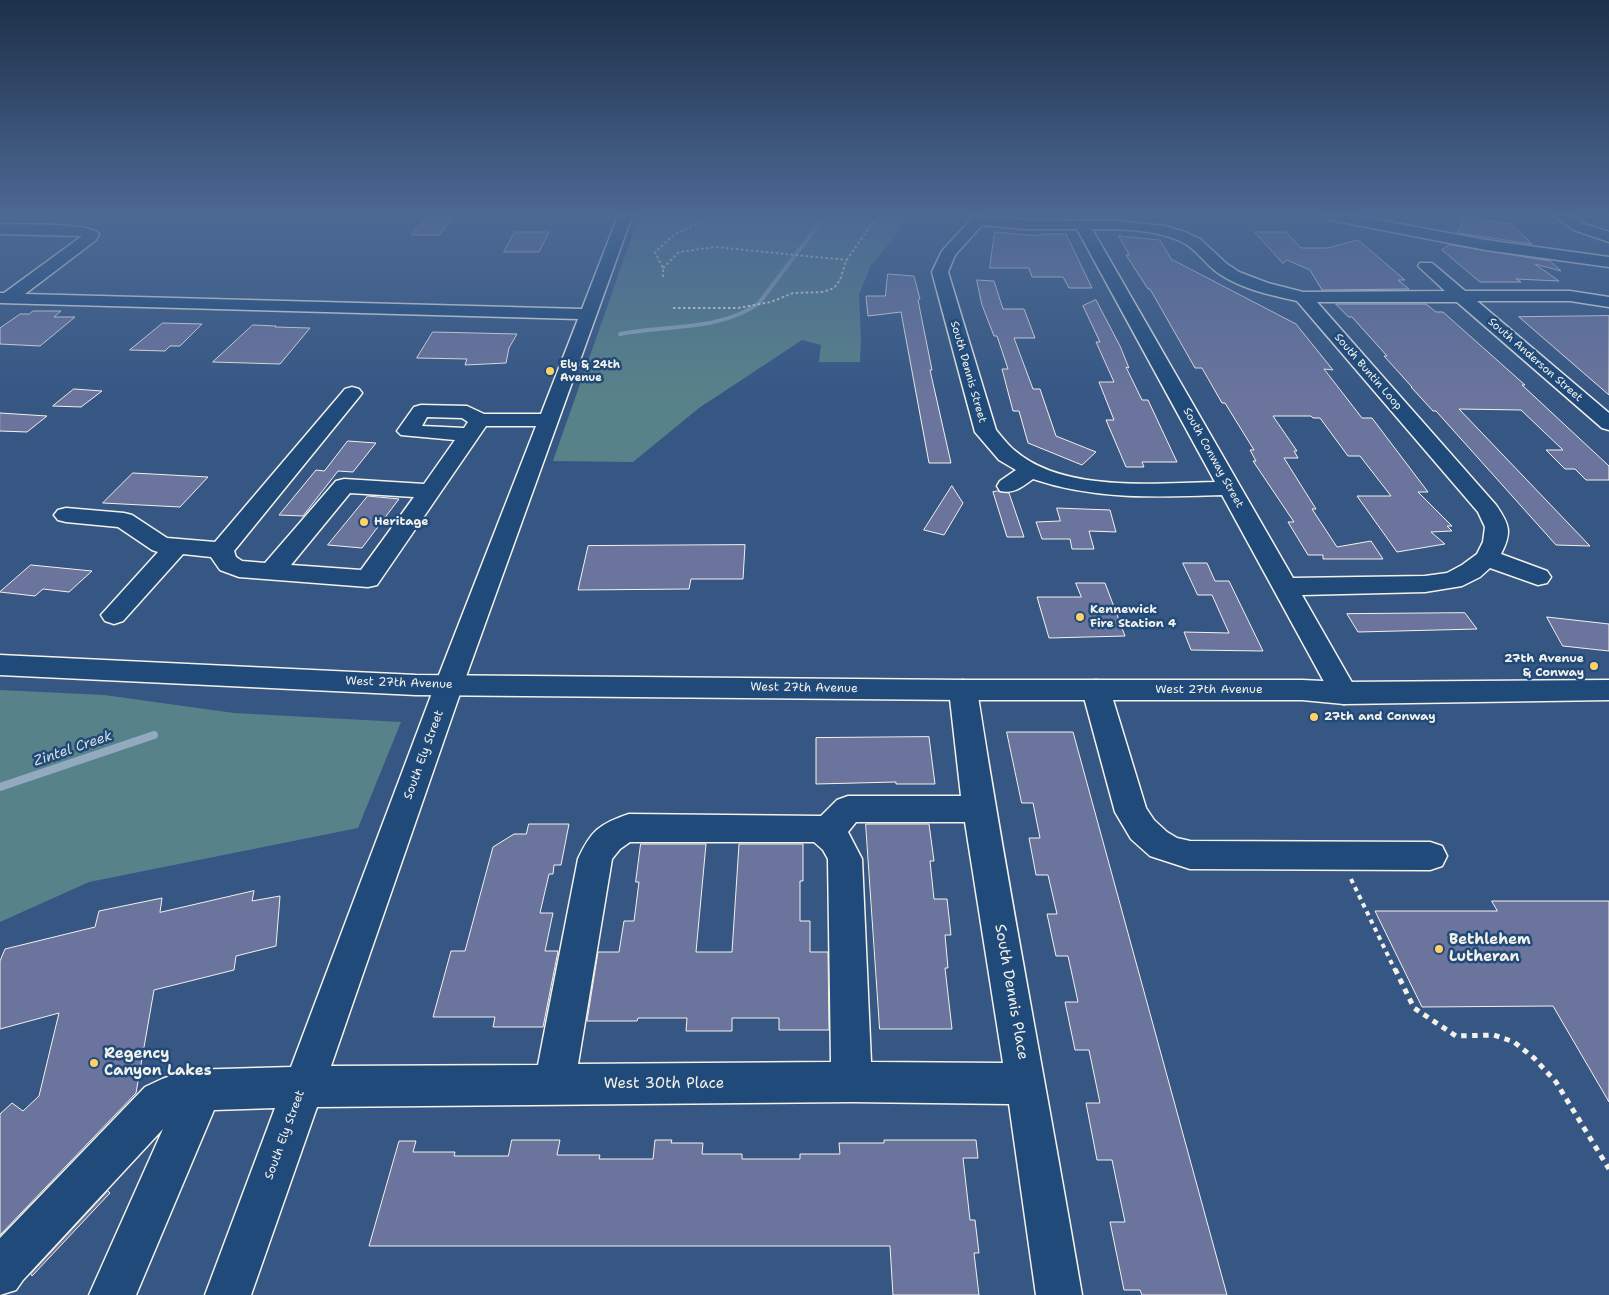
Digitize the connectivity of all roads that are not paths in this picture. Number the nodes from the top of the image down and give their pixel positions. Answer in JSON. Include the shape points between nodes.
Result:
{"nodes":[{"id":1,"x":35,"y":276,"type":"edge"},
{"id":2,"x":602,"y":276,"type":"edge"},
{"id":3,"x":941,"y":276,"type":"edge"},
{"id":4,"x":1111,"y":276,"type":"edge"},
{"id":5,"x":1248,"y":276,"type":"edge"},
{"id":6,"x":1438,"y":276,"type":"edge"},
{"id":7,"x":1461,"y":296,"type":"junction"},
{"id":8,"x":1303,"y":297,"type":"junction"},
{"id":9,"x":4,"y":298,"type":"edge"},
{"id":10,"x":1609,"y":302,"type":"edge"},
{"id":11,"x":588,"y":314,"type":"junction"},
{"id":12,"x":352,"y":393,"type":"dead end"},
{"id":13,"x":548,"y":420,"type":"junction"},
{"id":14,"x":1609,"y":424,"type":"edge"},
{"id":15,"x":1031,"y":470,"type":"junction"},
{"id":16,"x":1008,"y":486,"type":"dead end"},
{"id":17,"x":1230,"y":488,"type":"junction"},
{"id":18,"x":430,"y":490,"type":"junction"},
{"id":19,"x":66,"y":515,"type":"dead end"},
{"id":20,"x":176,"y":547,"type":"junction"},
{"id":21,"x":221,"y":550,"type":"junction"},
{"id":22,"x":1488,"y":558,"type":"junction"},
{"id":23,"x":271,"y":572,"type":"junction"},
{"id":24,"x":1538,"y":577,"type":"dead end"},
{"id":25,"x":1285,"y":587,"type":"junction"},
{"id":26,"x":114,"y":615,"type":"dead end"},
{"id":27,"x":0,"y":665,"type":"edge"},
{"id":28,"x":449,"y":685,"type":"junction"},
{"id":29,"x":962,"y":690,"type":"junction"},
{"id":30,"x":1096,"y":690,"type":"junction"},
{"id":31,"x":1609,"y":690,"type":"edge"},
{"id":32,"x":1344,"y":692,"type":"junction"},
{"id":33,"x":979,"y":809,"type":"junction"},
{"id":34,"x":828,"y":831,"type":"junction"},
{"id":35,"x":1430,"y":856,"type":"dead end"},
{"id":36,"x":852,"y":1082,"type":"junction"},
{"id":37,"x":1026,"y":1084,"type":"junction"},
{"id":38,"x":554,"y":1085,"type":"junction"},
{"id":39,"x":303,"y":1087,"type":"junction"},
{"id":40,"x":202,"y":1089,"type":"junction"},
{"id":41,"x":0,"y":1274,"type":"edge"},
{"id":42,"x":112,"y":1295,"type":"edge"},
{"id":43,"x":228,"y":1295,"type":"edge"},
{"id":44,"x":1059,"y":1295,"type":"edge"}],
"edges":[{"from":1,"to":9,"type":"street"},
{"from":2,"to":11,"type":"street","name":"South Ely Street"},
{"from":3,"to":15,"type":"street","name":"South Dennis Street","via":[[986,432],[1005,456]]},
{"from":4,"to":17,"type":"street","name":"South Conway Street"},
{"from":5,"to":8,"type":"street","via":[[1268,281]]},
{"from":6,"to":7,"type":"street","name":"South Anderson Street"},
{"from":7,"to":8,"type":"street"},
{"from":7,"to":10,"type":"street","via":[[1570,296]]},
{"from":7,"to":14,"type":"street","name":"South Anderson Street"},
{"from":8,"to":22,"type":"street","name":"South Buntin Loop","via":[[1488,510],[1497,527]]},
{"from":9,"to":11,"type":"street"},
{"from":11,"to":13,"type":"street","name":"South Ely Street"},
{"from":12,"to":21,"type":"street"},
{"from":13,"to":18,"type":"street","via":[[475,427]]},
{"from":13,"to":28,"type":"street","name":"South Ely Street"},
{"from":15,"to":16,"type":"street"},
{"from":15,"to":17,"type":"street","name":"South Dennis Street","via":[[1079,485],[1106,489]]},
{"from":17,"to":25,"type":"street","name":"South Conway Street"},
{"from":18,"to":23,"type":"street","via":[[344,486]]},
{"from":18,"to":23,"type":"street","via":[[368,579]]},
{"from":19,"to":20,"type":"street","via":[[124,520],[161,545]]},
{"from":20,"to":21,"type":"street"},
{"from":20,"to":26,"type":"street"},
{"from":21,"to":23,"type":"street","via":[[227,565]]},
{"from":22,"to":24,"type":"street"},
{"from":22,"to":25,"type":"street","via":[[1453,580],[1425,584]]},
{"from":25,"to":32,"type":"street","name":"South Conway Street"},
{"from":27,"to":28,"type":"street","name":"West 27th Avenue"},
{"from":28,"to":29,"type":"street","name":"West 27th Avenue"},
{"from":28,"to":39,"type":"street","name":"South Ely Street"},
{"from":29,"to":30,"type":"street","name":"West 27th Avenue"},
{"from":29,"to":33,"type":"street","name":"South Dennis Place"},
{"from":30,"to":32,"type":"street","name":"West 27th Avenue"},
{"from":30,"to":35,"type":"street","via":[[1131,812],[1152,841],[1168,851],[1190,855]]},
{"from":31,"to":32,"type":"street","name":"West 27th Avenue"},
{"from":33,"to":34,"type":"street","via":[[848,809]]},
{"from":33,"to":37,"type":"street","name":"South Dennis Place"},
{"from":34,"to":36,"type":"street","via":[[845,859]]},
{"from":34,"to":38,"type":"street","via":[[817,828],[629,828],[606,839],[595,859]]},
{"from":36,"to":37,"type":"street","name":"West 30th Place"},
{"from":36,"to":38,"type":"street","name":"West 30th Place"},
{"from":37,"to":44,"type":"street","name":"South Dennis Place"},
{"from":38,"to":39,"type":"street","name":"West 30th Place"},
{"from":39,"to":40,"type":"street","name":"West 30th Place"},
{"from":39,"to":43,"type":"street","name":"South Ely Street"},
{"from":40,"to":41,"type":"street","name":"West 30th Place","via":[[176,1092],[160,1102]]},
{"from":40,"to":42,"type":"street"}]}
